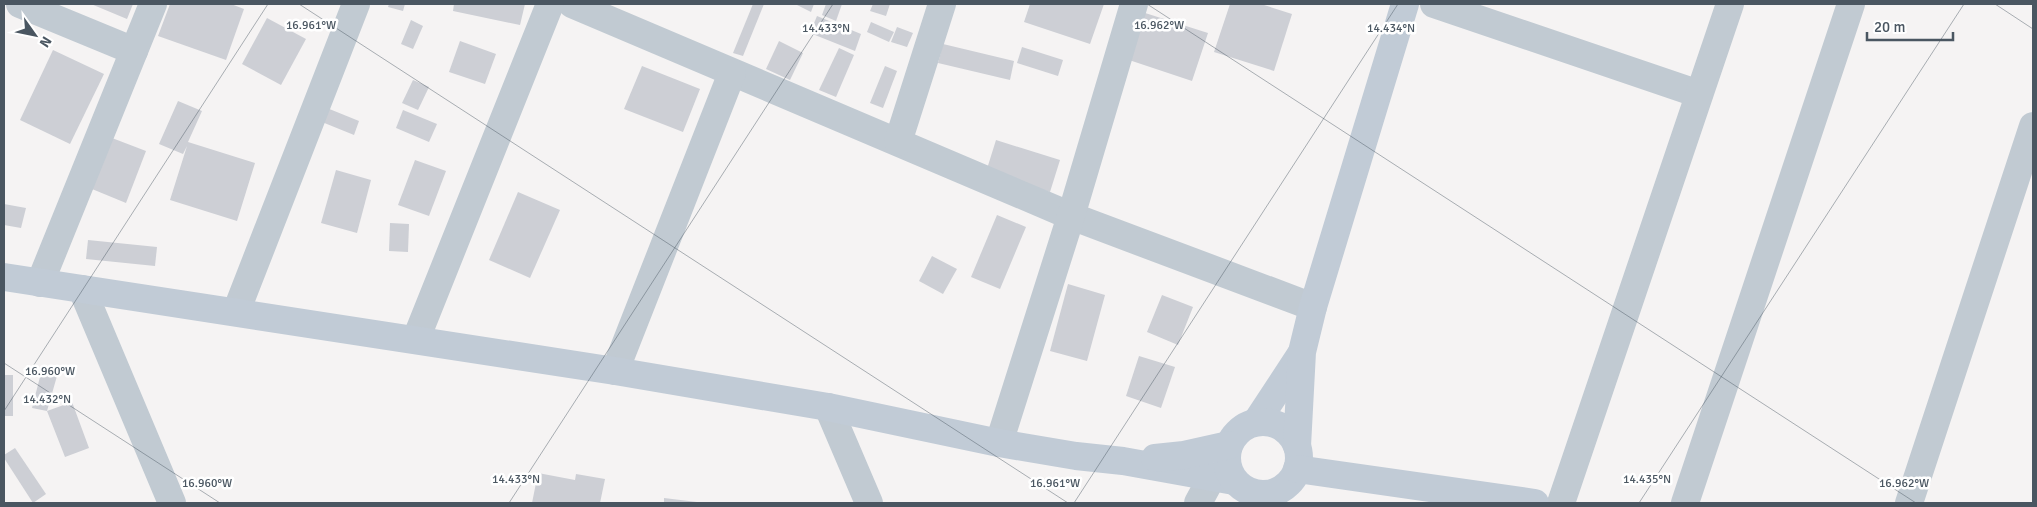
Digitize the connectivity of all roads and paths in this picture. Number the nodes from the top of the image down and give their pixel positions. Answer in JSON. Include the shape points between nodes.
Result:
{"nodes":[{"id":1,"x":20,"y":4,"type":"edge"},
{"id":2,"x":153,"y":4,"type":"edge"},
{"id":3,"x":356,"y":4,"type":"edge"},
{"id":4,"x":550,"y":4,"type":"edge"},
{"id":5,"x":572,"y":4,"type":"edge"},
{"id":6,"x":942,"y":4,"type":"edge"},
{"id":7,"x":1134,"y":4,"type":"edge"},
{"id":8,"x":1405,"y":4,"type":"edge"},
{"id":9,"x":1434,"y":4,"type":"edge"},
{"id":10,"x":1730,"y":4,"type":"edge"},
{"id":11,"x":1851,"y":4,"type":"edge"},
{"id":12,"x":134,"y":51,"type":"junction"},
{"id":13,"x":732,"y":73,"type":"junction"},
{"id":14,"x":1699,"y":94,"type":"junction"},
{"id":15,"x":2033,"y":126,"type":"edge"},
{"id":16,"x":898,"y":142,"type":"junction"},
{"id":17,"x":1071,"y":216,"type":"junction"},
{"id":18,"x":4,"y":277,"type":"edge"},
{"id":19,"x":40,"y":283,"type":"junction"},
{"id":20,"x":82,"y":289,"type":"junction"},
{"id":21,"x":1313,"y":307,"type":"junction"},
{"id":22,"x":236,"y":312,"type":"junction"},
{"id":23,"x":416,"y":339,"type":"junction"},
{"id":24,"x":1302,"y":352,"type":"junction"},
{"id":25,"x":615,"y":371,"type":"junction"},
{"id":26,"x":828,"y":407,"type":"junction"},
{"id":27,"x":1257,"y":421,"type":"junction"},
{"id":28,"x":999,"y":443,"type":"junction"},
{"id":29,"x":1228,"y":445,"type":"junction"},
{"id":30,"x":1123,"y":461,"type":"junction"},
{"id":31,"x":1293,"y":475,"type":"edge"},
{"id":32,"x":1235,"y":488,"type":"edge"},
{"id":33,"x":172,"y":503,"type":"edge"},
{"id":34,"x":869,"y":503,"type":"edge"},
{"id":35,"x":1198,"y":503,"type":"edge"},
{"id":36,"x":1536,"y":503,"type":"edge"},
{"id":37,"x":1561,"y":503,"type":"edge"},
{"id":38,"x":1685,"y":503,"type":"edge"},
{"id":39,"x":1909,"y":503,"type":"edge"}],
"edges":[{"from":1,"to":12,"type":"street"},
{"from":2,"to":12,"type":"street"},
{"from":3,"to":22,"type":"street"},
{"from":4,"to":23,"type":"street"},
{"from":5,"to":13,"type":"street"},
{"from":6,"to":16,"type":"street"},
{"from":7,"to":17,"type":"street"},
{"from":8,"to":21,"type":"main road"},
{"from":9,"to":14,"type":"street"},
{"from":10,"to":14,"type":"street"},
{"from":11,"to":38,"type":"street"},
{"from":12,"to":19,"type":"street"},
{"from":13,"to":16,"type":"street"},
{"from":13,"to":25,"type":"street"},
{"from":14,"to":37,"type":"street"},
{"from":15,"to":39,"type":"street"},
{"from":16,"to":17,"type":"street"},
{"from":17,"to":21,"type":"street"},
{"from":17,"to":28,"type":"street"},
{"from":18,"to":19,"type":"main road"},
{"from":19,"to":20,"type":"main road"},
{"from":20,"to":22,"type":"main road"},
{"from":20,"to":33,"type":"street"},
{"from":21,"to":24,"type":"main road"},
{"from":22,"to":23,"type":"main road"},
{"from":23,"to":25,"type":"main road"},
{"from":24,"to":27,"type":"main road"},
{"from":24,"to":31,"type":"main road"},
{"from":25,"to":26,"type":"main road"},
{"from":26,"to":28,"type":"main road"},
{"from":26,"to":34,"type":"street"},
{"from":27,"to":29,"type":"main road","via":[[1235,434]]},
{"from":27,"to":31,"type":"main road","via":[[1282,426],[1291,435]]},
{"from":28,"to":30,"type":"main road"},
{"from":29,"to":30,"type":"main road","via":[[1184,456]]},
{"from":29,"to":32,"type":"main road","via":[[1228,470]]},
{"from":30,"to":32,"type":"main road"},
{"from":31,"to":32,"type":"main road","via":[[1280,490],[1268,494]]},
{"from":31,"to":36,"type":"main road"},
{"from":32,"to":35,"type":"street"}]}
